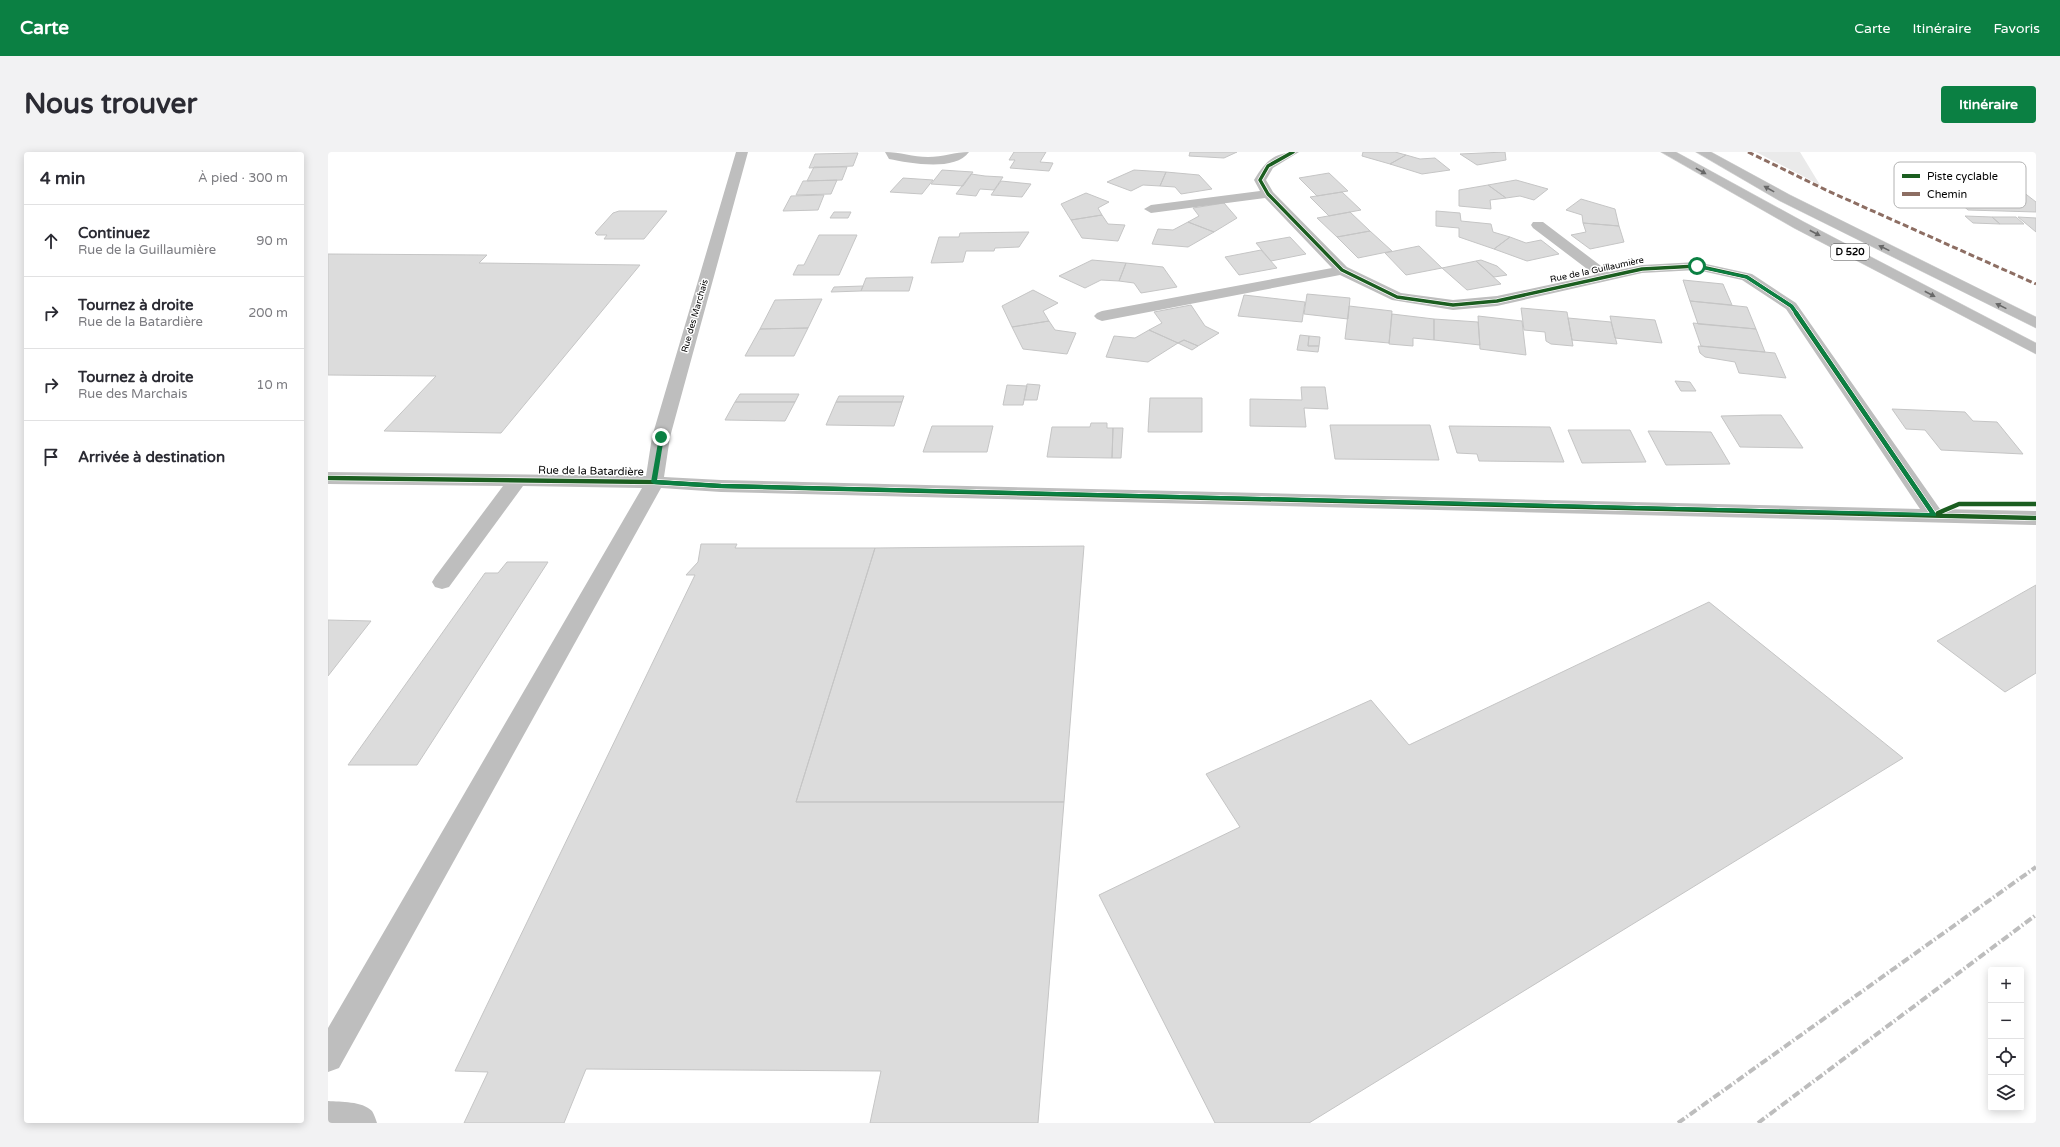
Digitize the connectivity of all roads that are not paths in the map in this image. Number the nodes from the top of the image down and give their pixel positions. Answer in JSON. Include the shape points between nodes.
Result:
{"nodes":[{"id":1,"x":742,"y":152,"type":"edge"},
{"id":2,"x":891,"y":152,"type":"edge"},
{"id":3,"x":963,"y":152,"type":"edge"},
{"id":4,"x":1293,"y":152,"type":"edge"},
{"id":5,"x":1667,"y":152,"type":"edge"},
{"id":6,"x":1702,"y":152,"type":"edge"},
{"id":7,"x":1268,"y":194,"type":"junction"},
{"id":8,"x":1151,"y":209,"type":"dead end"},
{"id":9,"x":1538,"y":225,"type":"dead end"},
{"id":10,"x":1342,"y":270,"type":"junction"},
{"id":11,"x":1607,"y":277,"type":"junction"},
{"id":12,"x":1102,"y":316,"type":"dead end"},
{"id":13,"x":2036,"y":323,"type":"edge"},
{"id":14,"x":2036,"y":349,"type":"edge"},
{"id":15,"x":328,"y":478,"type":"edge"},
{"id":16,"x":518,"y":480,"type":"junction"},
{"id":17,"x":654,"y":482,"type":"junction"},
{"id":18,"x":1934,"y":515,"type":"junction"},
{"id":19,"x":2036,"y":518,"type":"edge"},
{"id":20,"x":442,"y":582,"type":"dead end"},
{"id":21,"x":328,"y":1057,"type":"edge"},
{"id":22,"x":328,"y":1118,"type":"edge"},
{"id":23,"x":361,"y":1123,"type":"edge"}],
"edges":[{"from":1,"to":17,"type":"street","name":"Rue des Marchais","via":[[661,437]]},
{"from":2,"to":3,"type":"street","via":[[894,156],[912,161],[932,161],[956,157]]},
{"from":4,"to":7,"type":"street","name":"Rue de la Guillaumière","via":[[1268,166],[1260,180]]},
{"from":5,"to":14,"type":"main road","number":"D 520","one_way":true,"via":[[1805,228]]},
{"from":13,"to":6,"type":"main road","number":"D 520","one_way":true,"via":[[1785,198]]},
{"from":7,"to":8,"type":"street"},
{"from":7,"to":10,"type":"street","name":"Rue de la Guillaumière"},
{"from":9,"to":11,"type":"street"},
{"from":10,"to":11,"type":"street","name":"Rue de la Guillaumière","via":[[1397,297],[1453,305],[1497,302]]},
{"from":10,"to":12,"type":"street"},
{"from":11,"to":18,"type":"street","name":"Rue de la Guillaumière","via":[[1642,269],[1697,266],[1747,277],[1791,306]]},
{"from":15,"to":16,"type":"street","name":"Rue de la Batardière"},
{"from":16,"to":17,"type":"street","name":"Rue de la Batardière"},
{"from":16,"to":20,"type":"street"},
{"from":17,"to":18,"type":"street","name":"Rue de la Batardière","via":[[721,486]]},
{"from":17,"to":21,"type":"street","name":"Rue des Marchais","via":[[648,498]]},
{"from":18,"to":19,"type":"street","name":"Rue de la Batardière"},
{"from":22,"to":23,"type":"street","via":[[356,1120]]}]}
